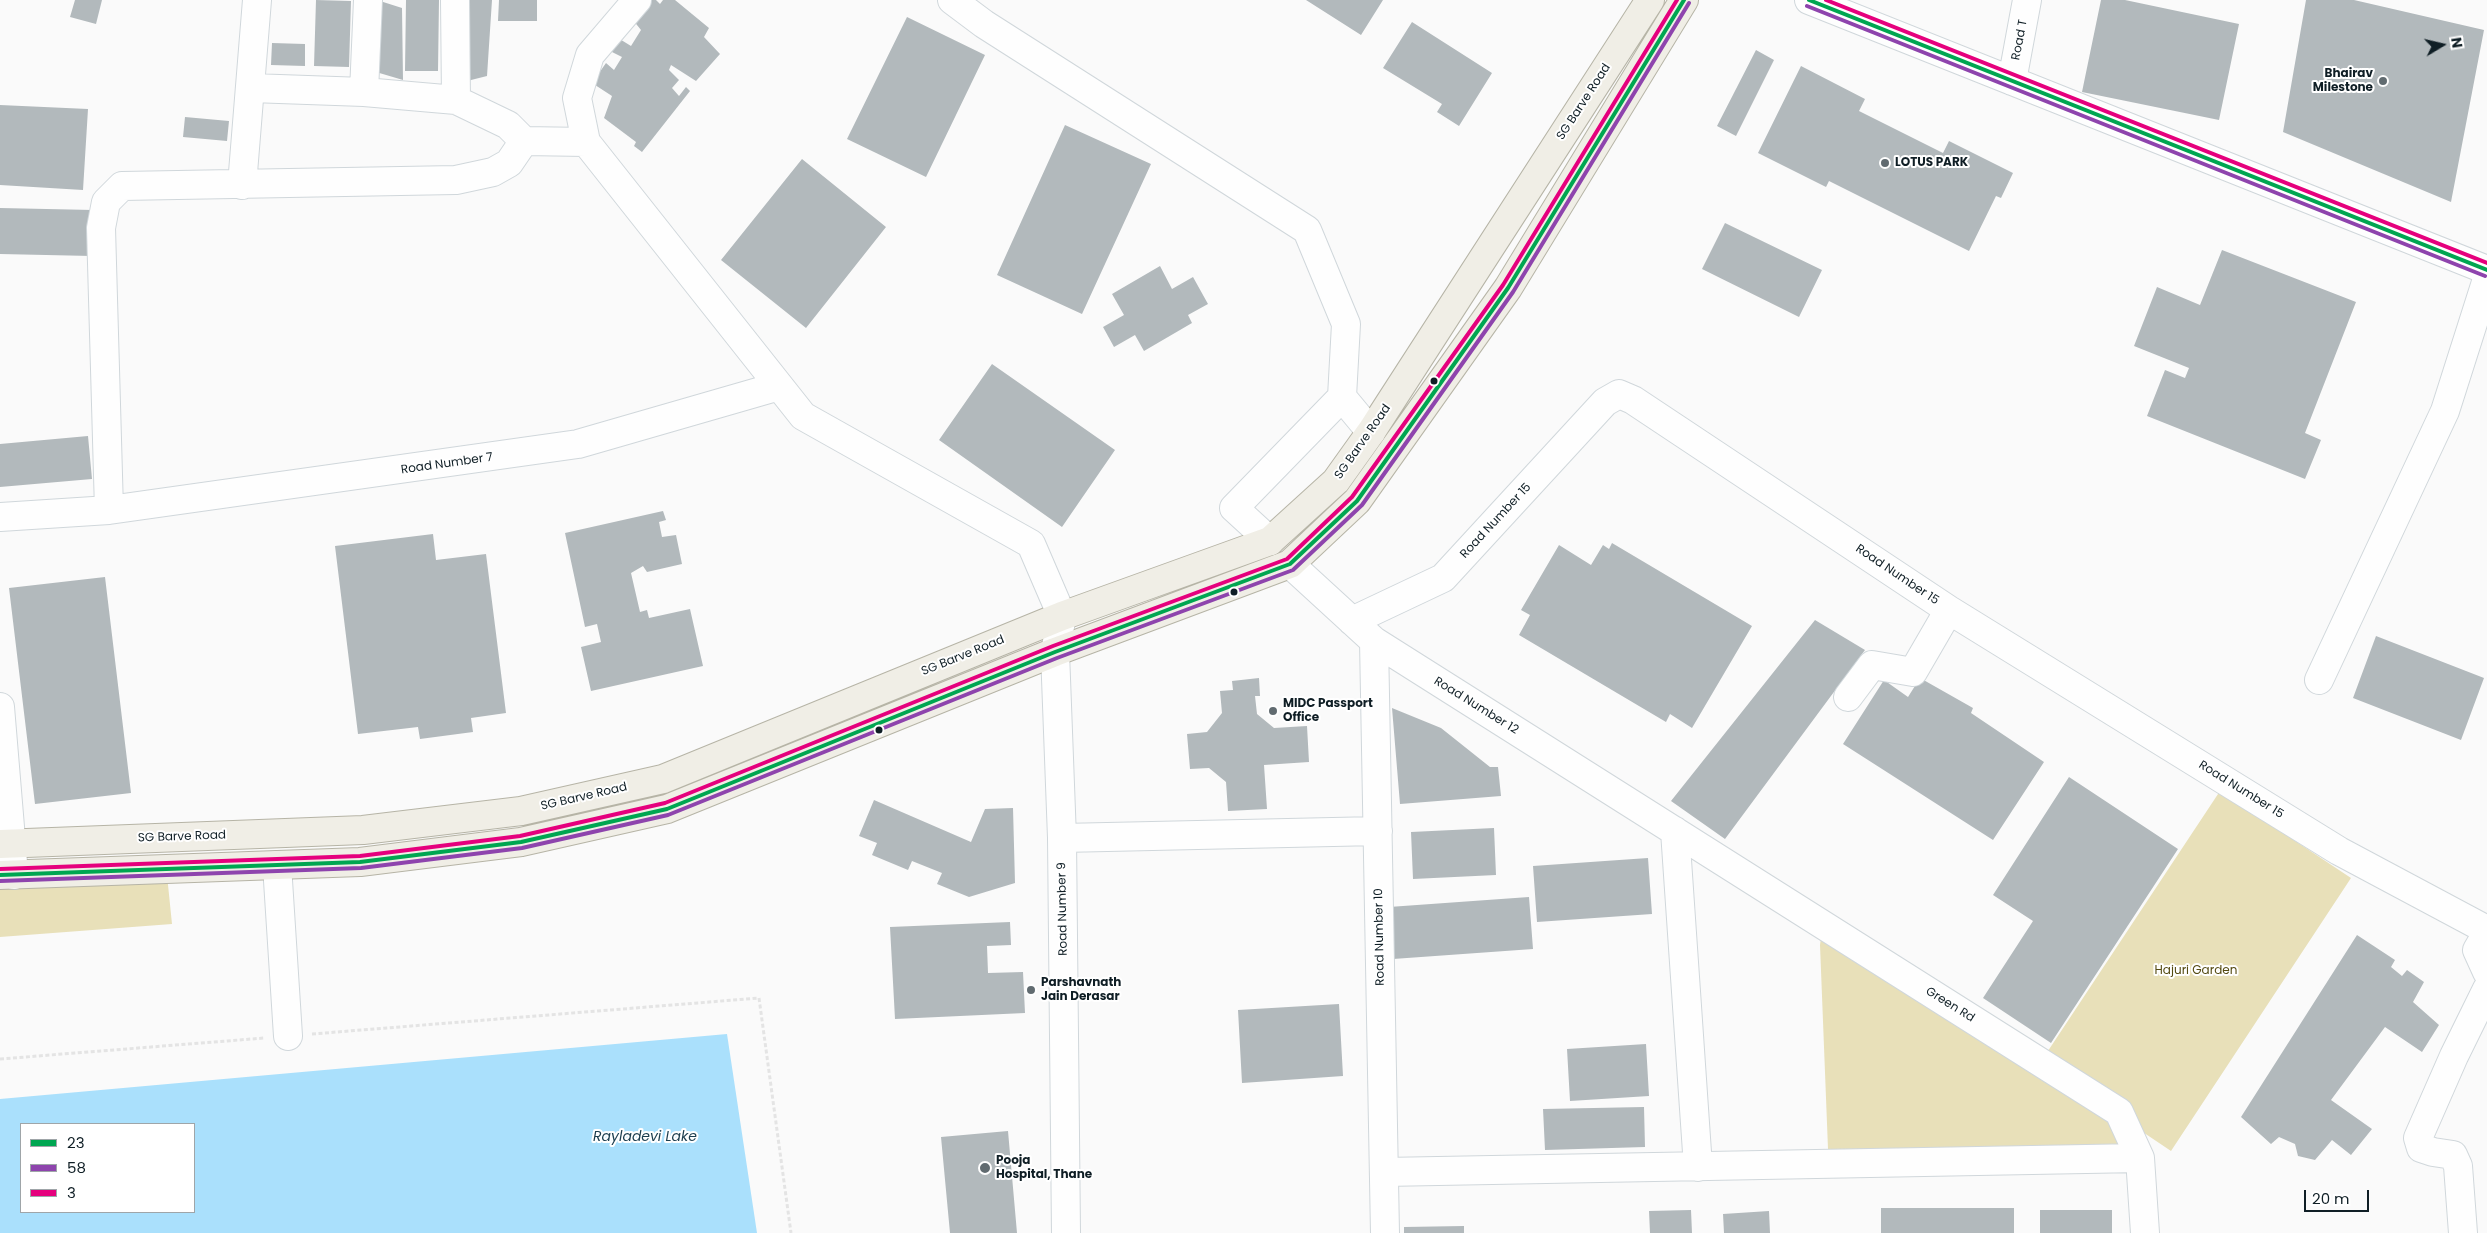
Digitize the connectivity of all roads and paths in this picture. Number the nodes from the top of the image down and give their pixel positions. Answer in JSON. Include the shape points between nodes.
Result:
{"nodes":[{"id":1,"x":257,"y":0,"type":"edge"},
{"id":2,"x":368,"y":0,"type":"edge"},
{"id":3,"x":455,"y":0,"type":"edge"},
{"id":4,"x":637,"y":0,"type":"edge"},
{"id":5,"x":952,"y":0,"type":"edge"},
{"id":6,"x":1650,"y":0,"type":"edge"},
{"id":7,"x":1684,"y":0,"type":"edge"},
{"id":8,"x":1809,"y":0,"type":"edge"},
{"id":9,"x":2027,"y":0,"type":"edge"},
{"id":10,"x":2012,"y":81,"type":"junction"},
{"id":11,"x":251,"y":88,"type":"junction"},
{"id":12,"x":364,"y":92,"type":"junction"},
{"id":13,"x":456,"y":100,"type":"junction"},
{"id":14,"x":524,"y":141,"type":"junction"},
{"id":15,"x":586,"y":142,"type":"junction"},
{"id":16,"x":242,"y":185,"type":"junction"},
{"id":17,"x":2487,"y":270,"type":"edge"},
{"id":18,"x":2487,"y":279,"type":"edge"},
{"id":19,"x":779,"y":386,"type":"junction"},
{"id":20,"x":1342,"y":397,"type":"junction"},
{"id":21,"x":1371,"y":432,"type":"junction"},
{"id":22,"x":109,"y":510,"type":"junction"},
{"id":23,"x":0,"y":517,"type":"edge"},
{"id":24,"x":1270,"y":541,"type":"junction"},
{"id":25,"x":1290,"y":564,"type":"junction"},
{"id":26,"x":1949,"y":610,"type":"junction"},
{"id":27,"x":1062,"y":616,"type":"junction"},
{"id":28,"x":1352,"y":620,"type":"junction"},
{"id":29,"x":1374,"y":641,"type":"junction"},
{"id":30,"x":1055,"y":652,"type":"junction"},
{"id":31,"x":2319,"y":680,"type":"dead end"},
{"id":32,"x":1848,"y":697,"type":"dead end"},
{"id":33,"x":0,"y":707,"type":"edge"},
{"id":34,"x":1378,"y":831,"type":"junction"},
{"id":35,"x":1675,"y":831,"type":"junction"},
{"id":36,"x":1062,"y":838,"type":"junction"},
{"id":37,"x":6,"y":844,"type":"edge"},
{"id":38,"x":277,"y":865,"type":"junction"},
{"id":39,"x":7,"y":875,"type":"edge"},
{"id":40,"x":2487,"y":931,"type":"edge"},
{"id":41,"x":2487,"y":972,"type":"edge"},
{"id":42,"x":2487,"y":989,"type":"edge"},
{"id":43,"x":288,"y":1036,"type":"junction"},
{"id":44,"x":0,"y":1059,"type":"edge"},
{"id":45,"x":2140,"y":1158,"type":"junction"},
{"id":46,"x":1698,"y":1167,"type":"junction"},
{"id":47,"x":1384,"y":1172,"type":"junction"},
{"id":48,"x":792,"y":1233,"type":"edge"},
{"id":49,"x":1066,"y":1233,"type":"edge"},
{"id":50,"x":1385,"y":1233,"type":"edge"},
{"id":51,"x":2145,"y":1233,"type":"edge"},
{"id":52,"x":2462,"y":1233,"type":"edge"}],
"edges":[{"from":1,"to":11,"type":"street"},
{"from":2,"to":12,"type":"street"},
{"from":3,"to":13,"type":"street"},
{"from":4,"to":15,"type":"street","via":[[590,55],[577,98]]},
{"from":5,"to":20,"type":"street","via":[[984,24],[1307,230],[1346,324]]},
{"from":6,"to":21,"type":"main road","name":"SG Barve Road"},
{"from":7,"to":25,"type":"main road","via":[[1508,288],[1357,501]]},
{"from":8,"to":10,"type":"street"},
{"from":9,"to":10,"type":"street","name":"Road T"},
{"from":10,"to":17,"type":"street"},
{"from":11,"to":12,"type":"street"},
{"from":11,"to":16,"type":"street"},
{"from":12,"to":13,"type":"street"},
{"from":13,"to":14,"type":"street","via":[[508,125]]},
{"from":14,"to":15,"type":"street"},
{"from":14,"to":16,"type":"street","via":[[509,163],[493,172],[456,180]]},
{"from":15,"to":19,"type":"street"},
{"from":16,"to":22,"type":"street","via":[[122,186],[106,202],[101,228]]},
{"from":18,"to":31,"type":"street","via":[[2445,411]]},
{"from":19,"to":22,"type":"street","name":"Road Number 7","via":[[578,444]]},
{"from":19,"to":27,"type":"street","via":[[803,416],[1031,544]]},
{"from":20,"to":21,"type":"street"},
{"from":20,"to":24,"type":"street","via":[[1234,508]]},
{"from":21,"to":24,"type":"main road","name":"SG Barve Road","via":[[1336,481]]},
{"from":22,"to":23,"type":"street","name":"Road Number 7"},
{"from":24,"to":27,"type":"main road","name":"SG Barve Road"},
{"from":25,"to":28,"type":"street","name":"Road Number 12"},
{"from":25,"to":30,"type":"main road"},
{"from":26,"to":28,"type":"street","name":"Road Number 15","via":[[1633,400],[1619,394],[1605,402],[1444,578]]},
{"from":26,"to":32,"type":"street","via":[[1913,672],[1872,664]]},
{"from":26,"to":40,"type":"street","name":"Road Number 15","via":[[2339,851]]},
{"from":27,"to":30,"type":"street","name":"Road Number 9"},
{"from":27,"to":37,"type":"main road","name":"SG Barve Road","via":[[663,779],[521,811],[363,830]]},
{"from":28,"to":29,"type":"street","name":"Road Number 12"},
{"from":29,"to":34,"type":"street","name":"Road Number 10"},
{"from":29,"to":35,"type":"street","name":"Road Number 12"},
{"from":30,"to":36,"type":"street","name":"Road Number 9"},
{"from":30,"to":38,"type":"main road","via":[[667,809],[521,842],[360,862]]},
{"from":33,"to":37,"type":"street"},
{"from":34,"to":36,"type":"street"},
{"from":34,"to":47,"type":"street","name":"Road Number 10"},
{"from":35,"to":45,"type":"street","name":"Green Rd","via":[[2119,1112]]},
{"from":35,"to":46,"type":"street"},
{"from":36,"to":49,"type":"street","name":"Road Number 9"},
{"from":37,"to":39,"type":"street"},
{"from":38,"to":39,"type":"main road"},
{"from":38,"to":43,"type":"street"},
{"from":40,"to":41,"type":"street","via":[[2476,950]]},
{"from":42,"to":52,"type":"street","via":[[2418,1138],[2421,1148],[2453,1155],[2458,1166]]},
{"from":43,"to":44,"type":"path"},
{"from":43,"to":48,"type":"path","via":[[758,998]]},
{"from":45,"to":46,"type":"street"},
{"from":45,"to":51,"type":"street","name":"Green Rd"},
{"from":46,"to":47,"type":"street"},
{"from":47,"to":50,"type":"street","name":"Road Number 10"}]}
